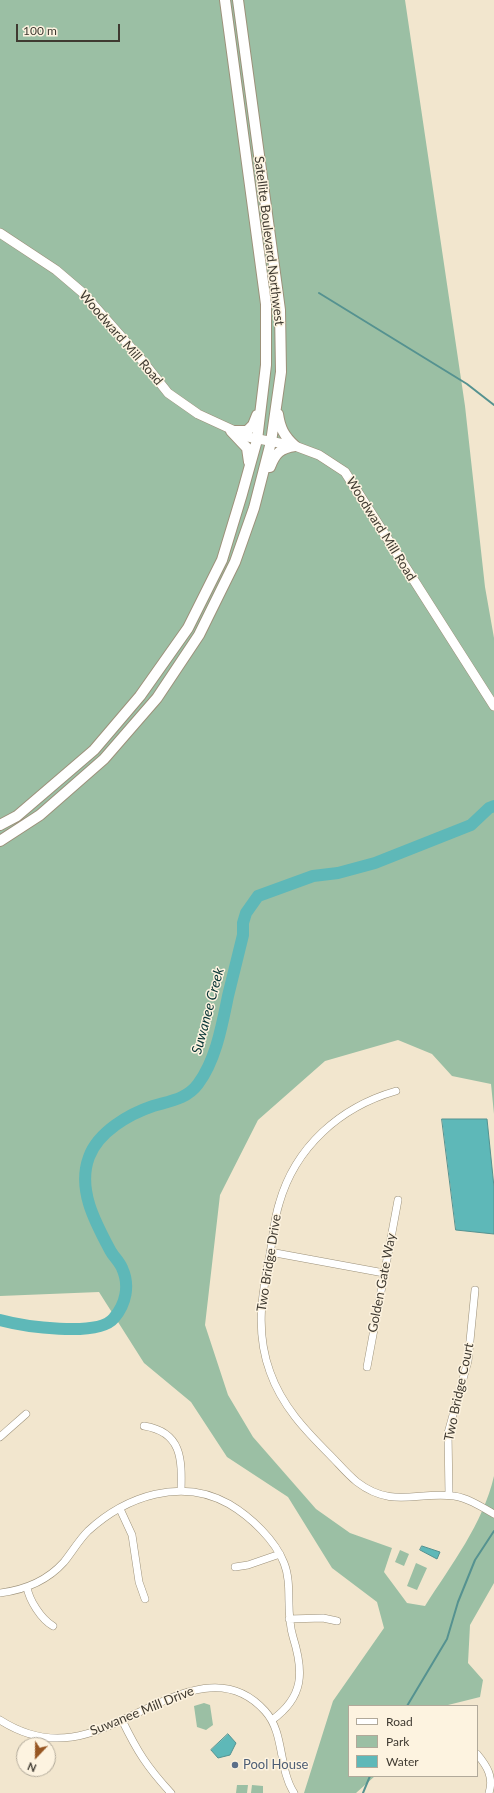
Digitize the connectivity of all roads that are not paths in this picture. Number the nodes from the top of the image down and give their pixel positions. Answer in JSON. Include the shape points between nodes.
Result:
{"nodes":[{"id":1,"x":225,"y":0,"type":"edge"},
{"id":2,"x":238,"y":0,"type":"edge"},
{"id":3,"x":0,"y":233,"type":"edge"},
{"id":4,"x":277,"y":400,"type":"junction"},
{"id":5,"x":261,"y":402,"type":"junction"},
{"id":6,"x":231,"y":431,"type":"junction"},
{"id":7,"x":257,"y":440,"type":"junction"},
{"id":8,"x":271,"y":442,"type":"junction"},
{"id":9,"x":295,"y":446,"type":"junction"},
{"id":10,"x":249,"y":468,"type":"junction"},
{"id":11,"x":254,"y":508,"type":"junction"},
{"id":12,"x":494,"y":706,"type":"edge"},
{"id":13,"x":0,"y":825,"type":"edge"},
{"id":14,"x":0,"y":841,"type":"edge"},
{"id":15,"x":396,"y":1091,"type":"dead end"},
{"id":16,"x":398,"y":1200,"type":"dead end"},
{"id":17,"x":270,"y":1252,"type":"junction"},
{"id":18,"x":384,"y":1273,"type":"junction"},
{"id":19,"x":475,"y":1290,"type":"dead end"},
{"id":20,"x":367,"y":1367,"type":"dead end"},
{"id":21,"x":26,"y":1414,"type":"dead end"},
{"id":22,"x":144,"y":1426,"type":"dead end"},
{"id":23,"x":0,"y":1437,"type":"edge"},
{"id":24,"x":181,"y":1491,"type":"junction"},
{"id":25,"x":449,"y":1495,"type":"junction"},
{"id":26,"x":120,"y":1509,"type":"junction"},
{"id":27,"x":494,"y":1514,"type":"edge"},
{"id":28,"x":280,"y":1554,"type":"junction"},
{"id":29,"x":235,"y":1567,"type":"dead end"},
{"id":30,"x":27,"y":1587,"type":"junction"},
{"id":31,"x":0,"y":1593,"type":"edge"},
{"id":32,"x":145,"y":1599,"type":"dead end"},
{"id":33,"x":289,"y":1619,"type":"junction"},
{"id":34,"x":337,"y":1621,"type":"dead end"},
{"id":35,"x":53,"y":1626,"type":"dead end"},
{"id":36,"x":0,"y":1720,"type":"edge"},
{"id":37,"x":122,"y":1720,"type":"junction"},
{"id":38,"x":272,"y":1720,"type":"junction"},
{"id":39,"x":478,"y":1755,"type":"edge"},
{"id":40,"x":171,"y":1793,"type":"edge"},
{"id":41,"x":294,"y":1793,"type":"edge"},
{"id":42,"x":489,"y":1793,"type":"edge"}],
"edges":[{"from":1,"to":5,"type":"main road","name":"Satellite Boulevard Northwest","via":[[266,304],[266,365]]},
{"from":2,"to":4,"type":"main road","name":"Satellite Boulevard Northwest","via":[[280,310],[282,372]]},
{"from":3,"to":6,"type":"street","name":"Woodward Mill Road","via":[[56,270],[83,293],[168,393],[198,414]]},
{"from":4,"to":8,"type":"main road","name":"Satellite Boulevard Northwest"},
{"from":4,"to":9,"type":"main road","via":[[279,424],[284,436]]},
{"from":5,"to":6,"type":"main road","via":[[249,430]]},
{"from":5,"to":7,"type":"main road","name":"Satellite Boulevard Northwest"},
{"from":6,"to":7,"type":"street","name":"Woodward Mill Road"},
{"from":6,"to":10,"type":"main road","via":[[247,448]]},
{"from":7,"to":8,"type":"street","name":"Woodward Mill Road"},
{"from":7,"to":10,"type":"main road","name":"Satellite Boulevard Northwest"},
{"from":8,"to":9,"type":"street","name":"Woodward Mill Road"},
{"from":8,"to":11,"type":"main road","name":"Satellite Boulevard Northwest"},
{"from":9,"to":11,"type":"main road","via":[[285,447],[273,458]]},
{"from":9,"to":12,"type":"street","name":"Woodward Mill Road","via":[[319,455],[345,472]]},
{"from":10,"to":13,"type":"main road","name":"Satellite Boulevard Northwest","via":[[222,560],[188,628],[140,696],[94,750],[17,816]]},
{"from":11,"to":14,"type":"main road","name":"Satellite Boulevard Northwest","via":[[235,562],[199,635],[157,698],[104,759],[40,815]]},
{"from":15,"to":17,"type":"street","name":"Two Bridge Drive","via":[[364,1102],[344,1114],[310,1144],[282,1193]]},
{"from":16,"to":18,"type":"street","name":"Golden Gate Way"},
{"from":17,"to":18,"type":"street"},
{"from":17,"to":25,"type":"street","name":"Two Bridge Drive","via":[[261,1299],[262,1339],[273,1381],[294,1418],[353,1478],[369,1490],[397,1498]]},
{"from":18,"to":20,"type":"street","name":"Golden Gate Way"},
{"from":19,"to":25,"type":"street","name":"Two Bridge Court","via":[[468,1361],[448,1433]]},
{"from":21,"to":23,"type":"street"},
{"from":22,"to":24,"type":"street","via":[[164,1432],[177,1447],[181,1460]]},
{"from":24,"to":26,"type":"street","via":[[150,1495]]},
{"from":24,"to":28,"type":"street","via":[[205,1494],[232,1506],[254,1524]]},
{"from":25,"to":27,"type":"street","name":"Two Bridge Drive","via":[[463,1497]]},
{"from":26,"to":30,"type":"street","via":[[88,1531],[65,1561],[50,1575]]},
{"from":26,"to":32,"type":"street","via":[[132,1535],[139,1582]]},
{"from":28,"to":29,"type":"street"},
{"from":28,"to":33,"type":"street","via":[[288,1577]]},
{"from":30,"to":31,"type":"street"},
{"from":30,"to":35,"type":"street","via":[[43,1617]]},
{"from":33,"to":34,"type":"street","via":[[323,1618]]},
{"from":33,"to":38,"type":"street","via":[[299,1656],[300,1677],[291,1701]]},
{"from":36,"to":37,"type":"street","name":"Suwanee Mill Drive","via":[[30,1734],[59,1738],[87,1734]]},
{"from":37,"to":38,"type":"street","name":"Suwanee Mill Drive","via":[[192,1691],[216,1687],[229,1688],[247,1695],[261,1706]]},
{"from":37,"to":40,"type":"street","via":[[137,1752],[150,1771]]},
{"from":38,"to":41,"type":"street","name":"Suwanee Mill Drive","via":[[285,1775]]},
{"from":39,"to":42,"type":"street","via":[[489,1770]]}]}
